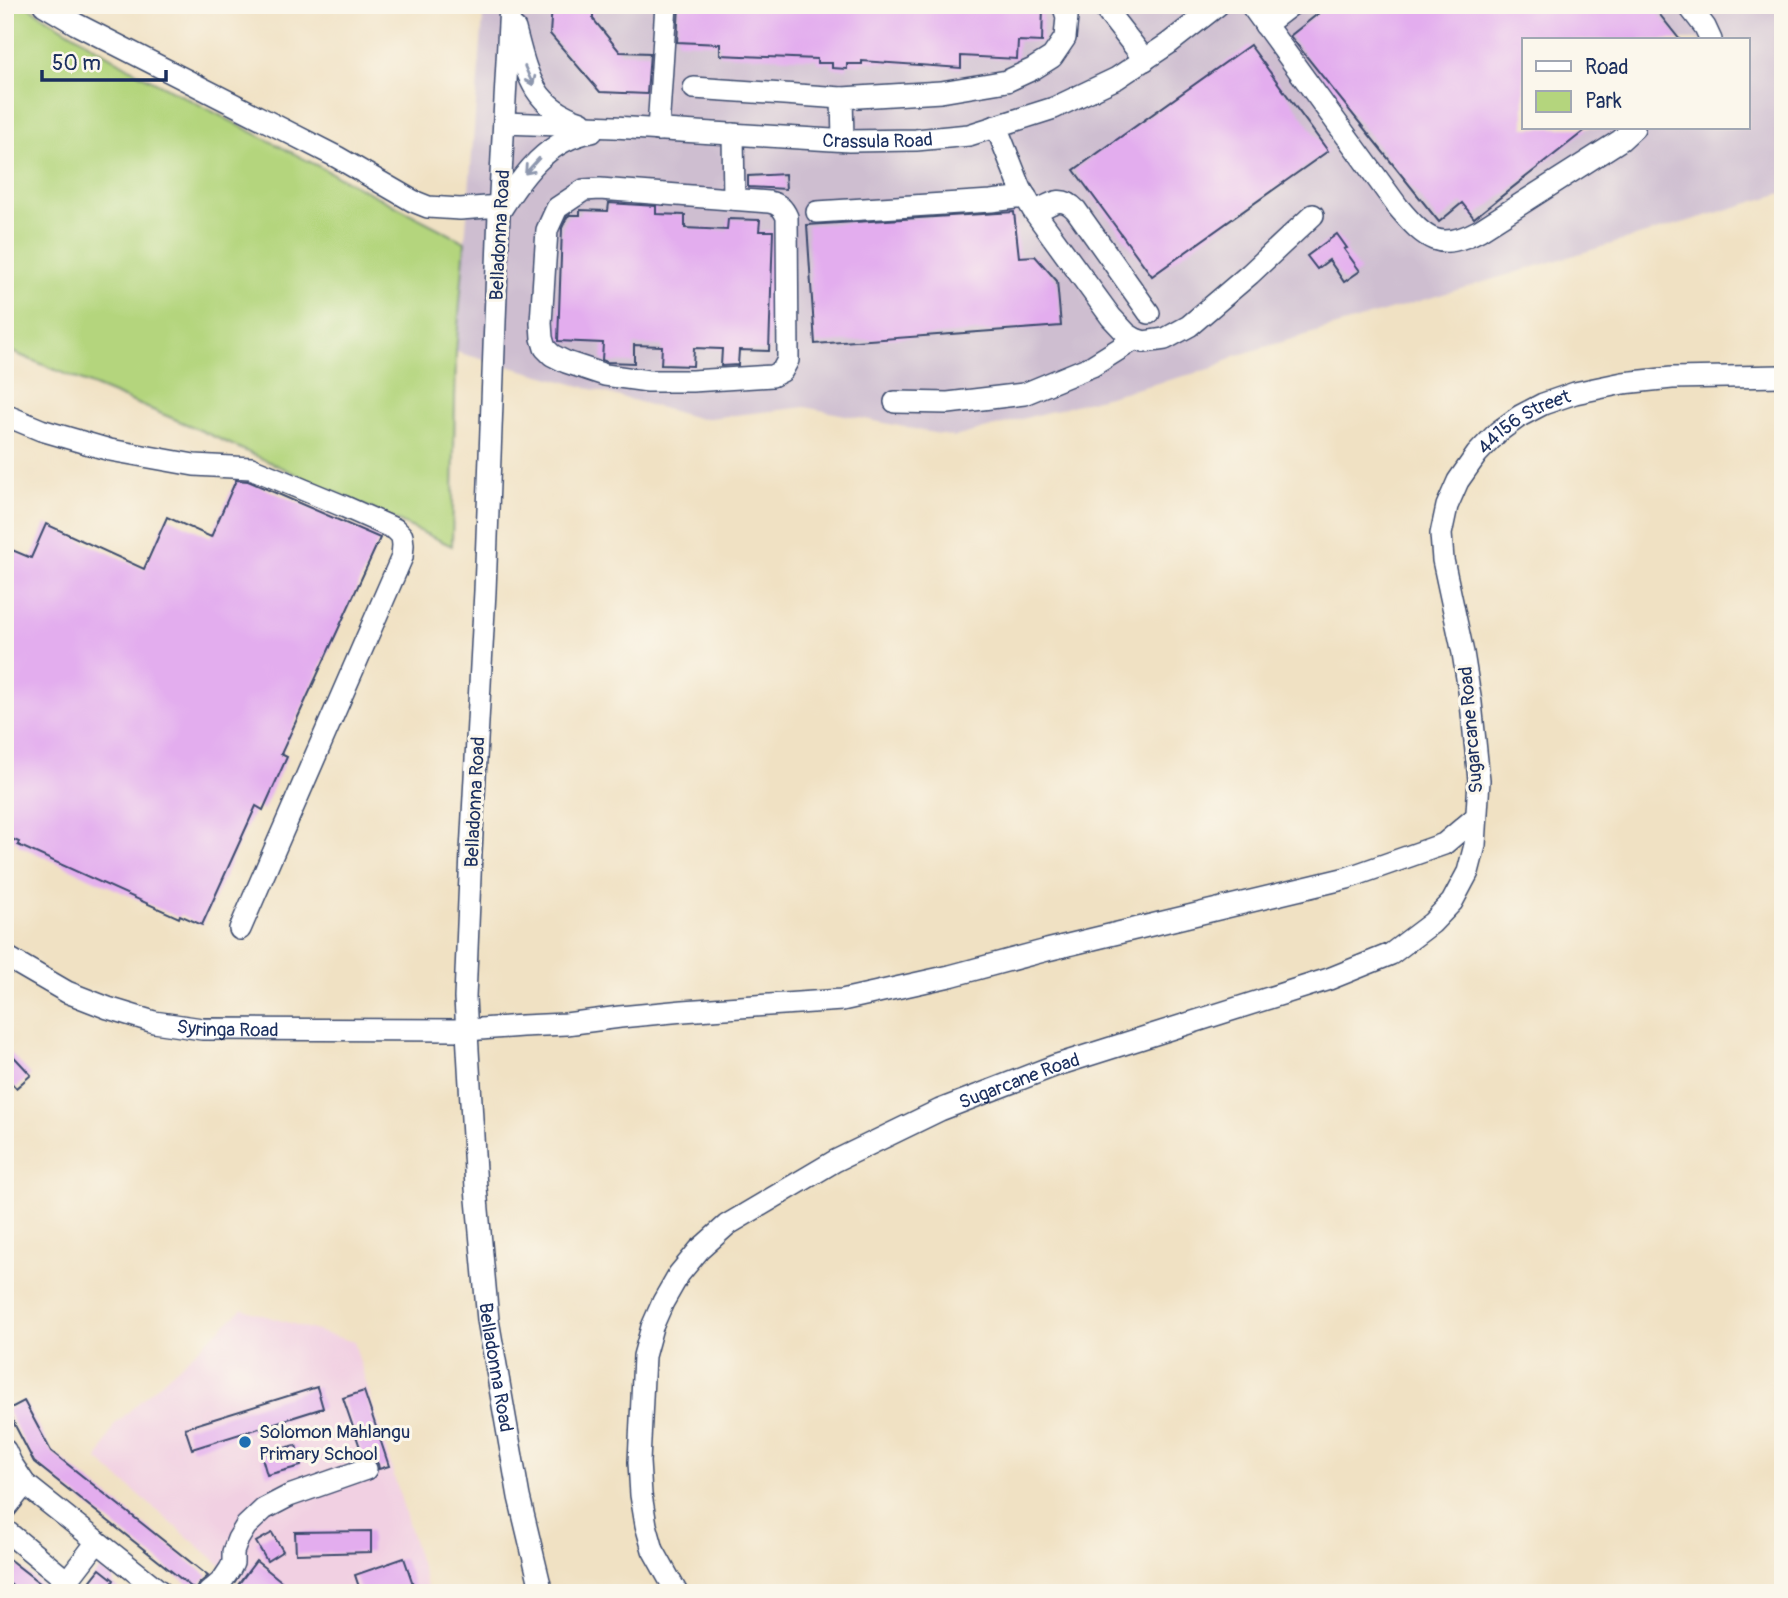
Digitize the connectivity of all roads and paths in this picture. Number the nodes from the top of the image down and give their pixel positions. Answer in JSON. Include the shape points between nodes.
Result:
{"nodes":[{"id":1,"x":44,"y":5,"type":"edge"},
{"id":2,"x":666,"y":5,"type":"edge"},
{"id":3,"x":1063,"y":5,"type":"edge"},
{"id":4,"x":1102,"y":5,"type":"edge"},
{"id":5,"x":1218,"y":5,"type":"edge"},
{"id":6,"x":1251,"y":5,"type":"edge"},
{"id":7,"x":1290,"y":5,"type":"edge"},
{"id":8,"x":1688,"y":5,"type":"edge"},
{"id":9,"x":510,"y":8,"type":"edge"},
{"id":10,"x":1265,"y":25,"type":"junction"},
{"id":11,"x":1710,"y":38,"type":"edge"},
{"id":12,"x":1145,"y":60,"type":"junction"},
{"id":13,"x":694,"y":88,"type":"dead end"},
{"id":14,"x":842,"y":98,"type":"junction"},
{"id":15,"x":504,"y":123,"type":"junction"},
{"id":16,"x":996,"y":126,"type":"junction"},
{"id":17,"x":605,"y":127,"type":"junction"},
{"id":18,"x":658,"y":130,"type":"junction"},
{"id":19,"x":1632,"y":130,"type":"edge"},
{"id":20,"x":733,"y":134,"type":"junction"},
{"id":21,"x":843,"y":140,"type":"junction"},
{"id":22,"x":734,"y":198,"type":"junction"},
{"id":23,"x":1030,"y":204,"type":"junction"},
{"id":24,"x":499,"y":210,"type":"junction"},
{"id":25,"x":817,"y":212,"type":"dead end"},
{"id":26,"x":1313,"y":215,"type":"dead end"},
{"id":27,"x":1149,"y":313,"type":"dead end"},
{"id":28,"x":1135,"y":339,"type":"junction"},
{"id":29,"x":1783,"y":376,"type":"edge"},
{"id":30,"x":895,"y":402,"type":"dead end"},
{"id":31,"x":5,"y":415,"type":"edge"},
{"id":32,"x":1463,"y":653,"type":"joint"},
{"id":33,"x":1476,"y":817,"type":"junction"},
{"id":34,"x":240,"y":929,"type":"dead end"},
{"id":35,"x":5,"y":956,"type":"edge"},
{"id":36,"x":467,"y":1030,"type":"junction"},
{"id":37,"x":5,"y":1450,"type":"edge"},
{"id":38,"x":366,"y":1469,"type":"dead end"},
{"id":39,"x":25,"y":1484,"type":"junction"},
{"id":40,"x":5,"y":1509,"type":"edge"},
{"id":41,"x":5,"y":1530,"type":"edge"},
{"id":42,"x":97,"y":1542,"type":"junction"},
{"id":43,"x":63,"y":1587,"type":"edge"},
{"id":44,"x":162,"y":1593,"type":"edge"},
{"id":45,"x":208,"y":1593,"type":"edge"},
{"id":46,"x":542,"y":1593,"type":"edge"},
{"id":47,"x":677,"y":1593,"type":"edge"}],
"edges":[{"from":1,"to":24,"type":"street","via":[[413,201],[428,207]]},
{"from":2,"to":18,"type":"street"},
{"from":3,"to":14,"type":"street","via":[[1065,38],[1052,57],[1007,81],[941,92]]},
{"from":4,"to":12,"type":"street"},
{"from":5,"to":12,"type":"street","name":"Crassula Road"},
{"from":6,"to":10,"type":"street"},
{"from":7,"to":10,"type":"street"},
{"from":8,"to":11,"type":"street"},
{"from":9,"to":15,"type":"street","name":"Belladonna Road"},
{"from":9,"to":17,"type":"street","one_way":true,"via":[[525,68],[536,90],[563,115]]},
{"from":10,"to":19,"type":"street","via":[[1398,207],[1415,227],[1436,240],[1463,239],[1480,230]]},
{"from":12,"to":16,"type":"street","name":"Crassula Road","via":[[1054,108]]},
{"from":13,"to":14,"type":"street"},
{"from":14,"to":21,"type":"street"},
{"from":15,"to":17,"type":"street","name":"Crassula Road"},
{"from":15,"to":24,"type":"street","name":"Belladonna Road"},
{"from":16,"to":21,"type":"street","name":"Crassula Road","via":[[969,135],[916,140]]},
{"from":16,"to":23,"type":"street"},
{"from":17,"to":18,"type":"street","name":"Crassula Road"},
{"from":17,"to":24,"type":"street","one_way":true,"via":[[573,137],[543,155]]},
{"from":18,"to":20,"type":"street","name":"Crassula Road"},
{"from":20,"to":21,"type":"street","name":"Crassula Road"},
{"from":20,"to":22,"type":"street"},
{"from":22,"to":22,"type":"street","via":[[777,204],[787,217],[788,360],[782,371],[772,376],[648,381],[605,375],[566,362],[545,348],[541,323],[545,237],[557,208],[590,189]]},
{"from":23,"to":25,"type":"street","via":[[991,201]]},
{"from":23,"to":27,"type":"street","via":[[1070,203]]},
{"from":23,"to":28,"type":"street","via":[[1111,317]]},
{"from":24,"to":36,"type":"street","name":"Belladonna Road"},
{"from":26,"to":28,"type":"street","via":[[1189,326],[1165,339]]},
{"from":28,"to":30,"type":"street","via":[[1092,366],[1024,394],[948,403]]},
{"from":29,"to":32,"type":"street","name":"44156 Street","via":[[1623,383],[1543,404],[1498,432],[1458,481],[1441,534]]},
{"from":31,"to":34,"type":"street","via":[[122,453],[194,466],[251,468],[402,536],[402,558]]},
{"from":32,"to":33,"type":"street","name":"Sugarcane Road","via":[[1479,780]]},
{"from":33,"to":36,"type":"street","name":"Syringa Road","via":[[1444,844],[1347,878],[842,1000]]},
{"from":33,"to":47,"type":"street","name":"Sugarcane Road","via":[[1468,872],[1452,902],[1391,954],[1329,979],[1054,1066],[940,1111],[835,1161],[727,1225],[699,1250],[663,1301],[644,1356],[641,1494],[653,1550]]},
{"from":35,"to":36,"type":"street","name":"Syringa Road","via":[[67,992],[154,1022],[202,1029]]},
{"from":36,"to":46,"type":"street","name":"Belladonna Road","via":[[488,1320],[519,1497]]},
{"from":37,"to":39,"type":"street"},
{"from":38,"to":45,"type":"street","via":[[264,1508],[238,1539],[230,1569]]},
{"from":39,"to":40,"type":"street"},
{"from":39,"to":42,"type":"street"},
{"from":41,"to":43,"type":"street"},
{"from":42,"to":43,"type":"street"},
{"from":42,"to":44,"type":"street"}]}
